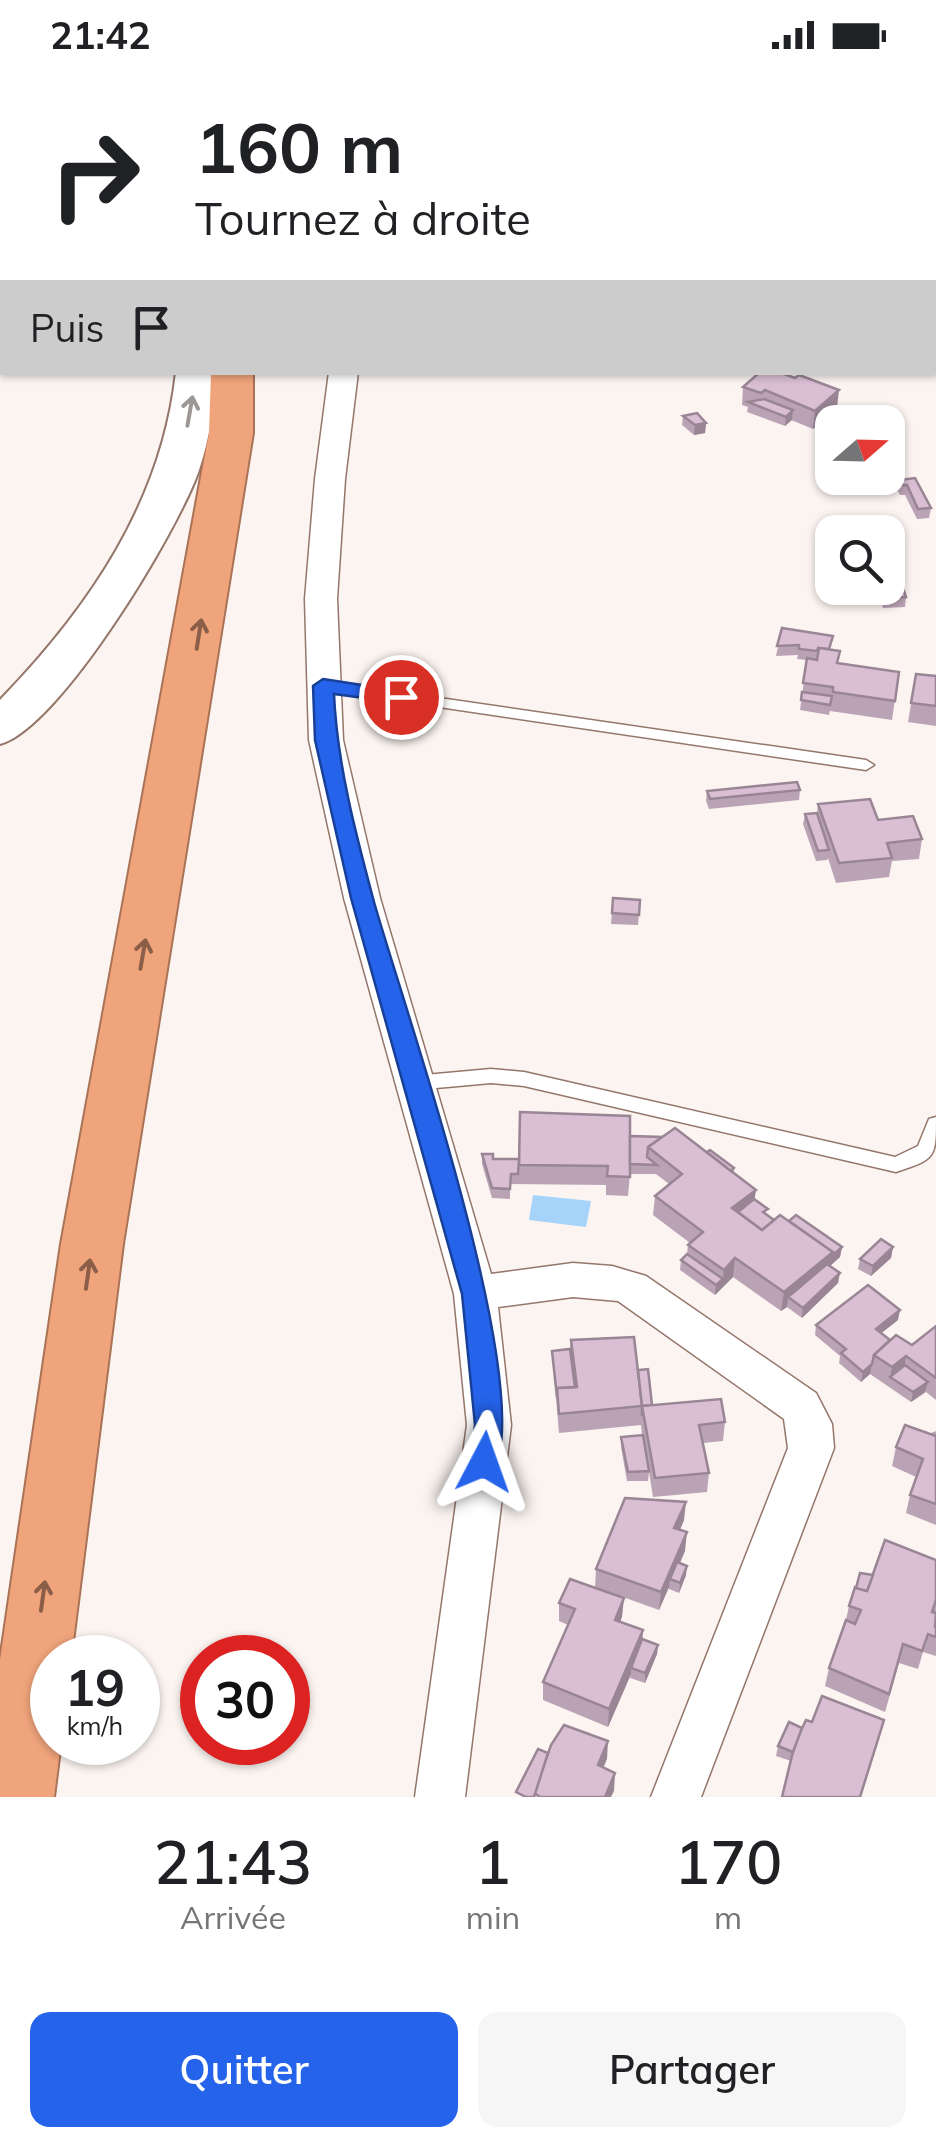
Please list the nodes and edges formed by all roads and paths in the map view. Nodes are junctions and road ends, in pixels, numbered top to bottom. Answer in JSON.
{"nodes":[{"id":1,"x":161,"y":375,"type":"edge"},
{"id":2,"x":195,"y":375,"type":"edge"},
{"id":3,"x":232,"y":375,"type":"edge"},
{"id":4,"x":344,"y":375,"type":"edge"},
{"id":5,"x":323,"y":686,"type":"junction"},
{"id":6,"x":0,"y":728,"type":"edge"},
{"id":7,"x":866,"y":765,"type":"dead end"},
{"id":8,"x":414,"y":1083,"type":"junction"},
{"id":9,"x":936,"y":1124,"type":"edge"},
{"id":10,"x":475,"y":1294,"type":"junction"},
{"id":11,"x":17,"y":1797,"type":"edge"},
{"id":12,"x":440,"y":1797,"type":"edge"},
{"id":13,"x":676,"y":1797,"type":"edge"}],
"edges":[{"from":1,"to":6,"type":"main road"},
{"from":6,"to":2,"type":"main road","one_way":true},
{"from":11,"to":3,"type":"highway","one_way":true},
{"from":4,"to":5,"type":"street"},
{"from":5,"to":7,"type":"lane"},
{"from":5,"to":8,"type":"street"},
{"from":8,"to":9,"type":"lane"},
{"from":8,"to":10,"type":"street"},
{"from":10,"to":12,"type":"street"},
{"from":10,"to":13,"type":"street"}]}
